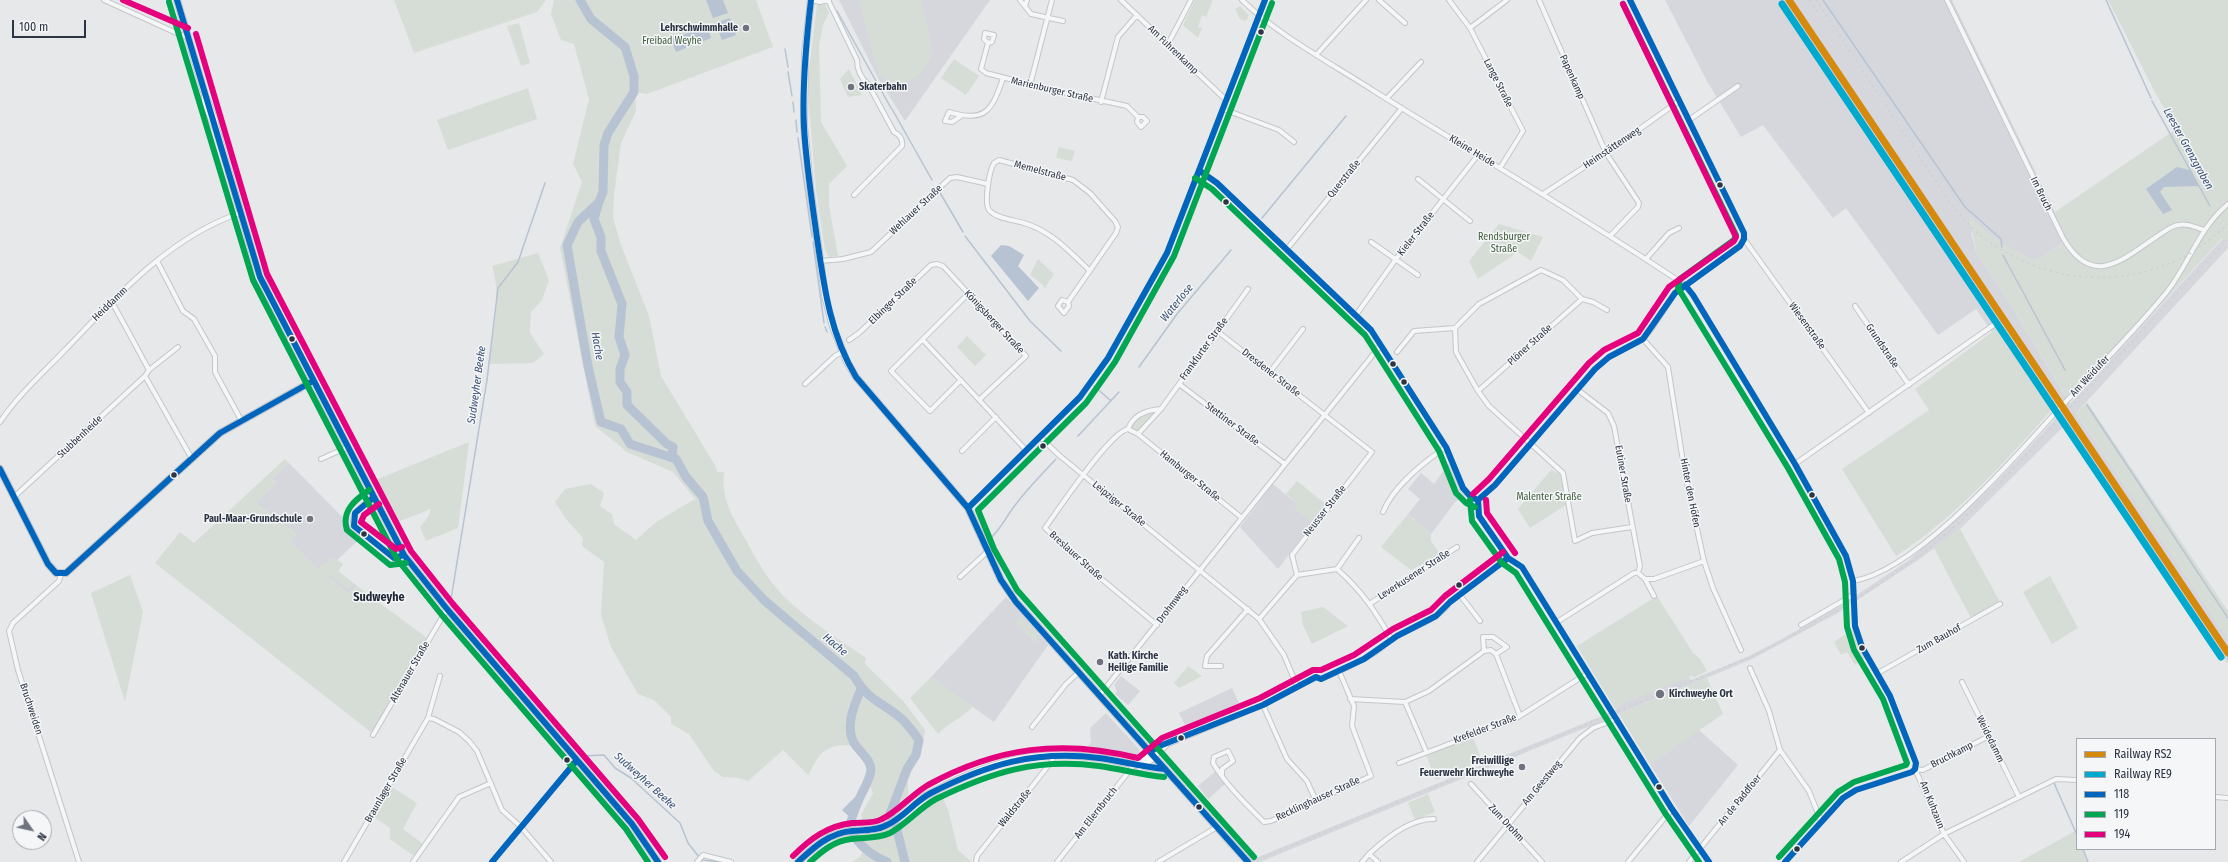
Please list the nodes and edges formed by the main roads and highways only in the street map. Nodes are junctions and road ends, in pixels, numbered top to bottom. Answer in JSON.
{"nodes":[{"id":1,"x":177,"y":0,"type":"edge"},
{"id":2,"x":811,"y":0,"type":"edge"},
{"id":3,"x":1152,"y":754,"type":"junction"},
{"id":4,"x":1134,"y":765,"type":"junction"},
{"id":5,"x":1140,"y":767,"type":"junction"},
{"id":6,"x":1165,"y":769,"type":"junction"},
{"id":7,"x":658,"y":862,"type":"edge"},
{"id":8,"x":798,"y":862,"type":"edge"},
{"id":9,"x":1248,"y":862,"type":"edge"}],
"edges":[{"from":1,"to":7,"type":"main road"},
{"from":2,"to":3,"type":"main road"},
{"from":3,"to":4,"type":"main road"},
{"from":3,"to":5,"type":"main road"},
{"from":3,"to":6,"type":"main road"},
{"from":4,"to":5,"type":"main road"},
{"from":4,"to":8,"type":"main road"},
{"from":5,"to":6,"type":"main road"},
{"from":6,"to":9,"type":"main road"}]}
